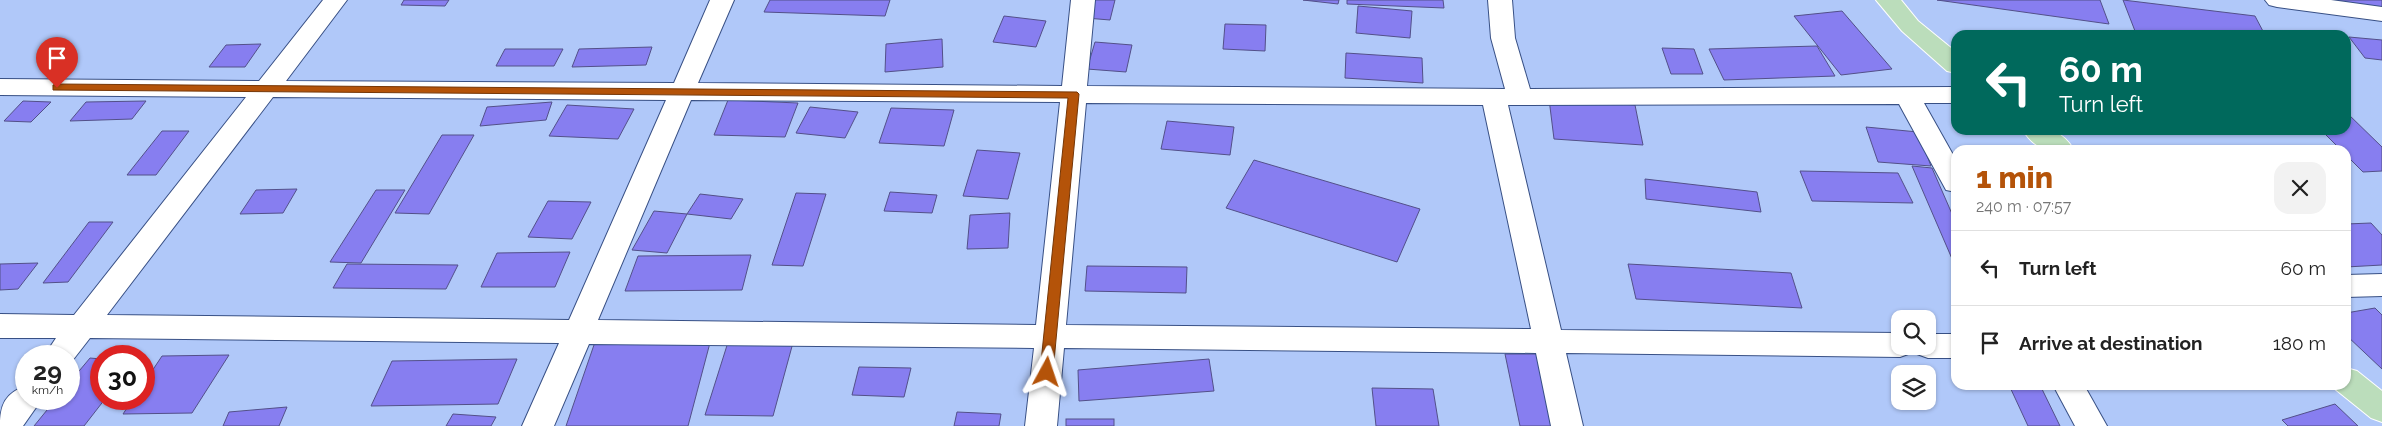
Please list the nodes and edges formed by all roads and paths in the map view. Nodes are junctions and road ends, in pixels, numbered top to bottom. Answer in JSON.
{"nodes":[{"id":1,"x":335,"y":0,"type":"edge"},
{"id":2,"x":722,"y":0,"type":"edge"},
{"id":3,"x":1082,"y":0,"type":"edge"},
{"id":4,"x":1500,"y":0,"type":"edge"},
{"id":5,"x":1888,"y":0,"type":"edge"},
{"id":6,"x":2277,"y":0,"type":"edge"},
{"id":7,"x":2382,"y":14,"type":"edge"},
{"id":8,"x":1951,"y":60,"type":"edge"},
{"id":9,"x":0,"y":88,"type":"edge"},
{"id":10,"x":266,"y":89,"type":"junction"},
{"id":11,"x":682,"y":92,"type":"junction"},
{"id":12,"x":1074,"y":94,"type":"junction"},
{"id":13,"x":1907,"y":95,"type":"junction"},
{"id":14,"x":1951,"y":95,"type":"edge"},
{"id":15,"x":1507,"y":96,"type":"junction"},
{"id":16,"x":2042,"y":135,"type":"edge"},
{"id":17,"x":2055,"y":145,"type":"edge"},
{"id":18,"x":1951,"y":174,"type":"edge"},
{"id":19,"x":2382,"y":285,"type":"edge"},
{"id":20,"x":2351,"y":286,"type":"edge"},
{"id":21,"x":0,"y":326,"type":"edge"},
{"id":22,"x":82,"y":327,"type":"junction"},
{"id":23,"x":579,"y":332,"type":"junction"},
{"id":24,"x":1050,"y":336,"type":"junction"},
{"id":25,"x":1548,"y":342,"type":"junction"},
{"id":26,"x":68,"y":345,"type":"edge"},
{"id":27,"x":1891,"y":345,"type":"edge"},
{"id":28,"x":1936,"y":346,"type":"edge"},
{"id":29,"x":1951,"y":346,"type":"edge"},
{"id":30,"x":2351,"y":384,"type":"edge"},
{"id":31,"x":2071,"y":390,"type":"edge"},
{"id":32,"x":2382,"y":408,"type":"edge"},
{"id":33,"x":17,"y":410,"type":"edge"},
{"id":34,"x":5,"y":426,"type":"edge"},
{"id":35,"x":538,"y":426,"type":"edge"},
{"id":36,"x":1041,"y":426,"type":"edge"},
{"id":37,"x":1567,"y":426,"type":"edge"},
{"id":38,"x":2091,"y":426,"type":"edge"}],
"edges":[{"from":1,"to":10,"type":"street"},
{"from":2,"to":11,"type":"street"},
{"from":3,"to":12,"type":"street"},
{"from":4,"to":15,"type":"street"},
{"from":5,"to":8,"type":"main road"},
{"from":6,"to":7,"type":"street"},
{"from":9,"to":10,"type":"street"},
{"from":10,"to":11,"type":"street"},
{"from":10,"to":22,"type":"street"},
{"from":11,"to":12,"type":"street"},
{"from":11,"to":23,"type":"street"},
{"from":12,"to":15,"type":"street"},
{"from":12,"to":24,"type":"street"},
{"from":13,"to":14,"type":"street"},
{"from":13,"to":15,"type":"street"},
{"from":13,"to":18,"type":"street"},
{"from":15,"to":25,"type":"street"},
{"from":16,"to":17,"type":"main road"},
{"from":19,"to":20,"type":"street"},
{"from":21,"to":22,"type":"street"},
{"from":22,"to":23,"type":"street"},
{"from":22,"to":26,"type":"street"},
{"from":23,"to":24,"type":"street"},
{"from":23,"to":35,"type":"street"},
{"from":24,"to":25,"type":"street"},
{"from":24,"to":36,"type":"street"},
{"from":25,"to":27,"type":"street"},
{"from":25,"to":37,"type":"street"},
{"from":28,"to":29,"type":"street"},
{"from":30,"to":32,"type":"main road"},
{"from":31,"to":38,"type":"street"},
{"from":33,"to":34,"type":"street"}]}
